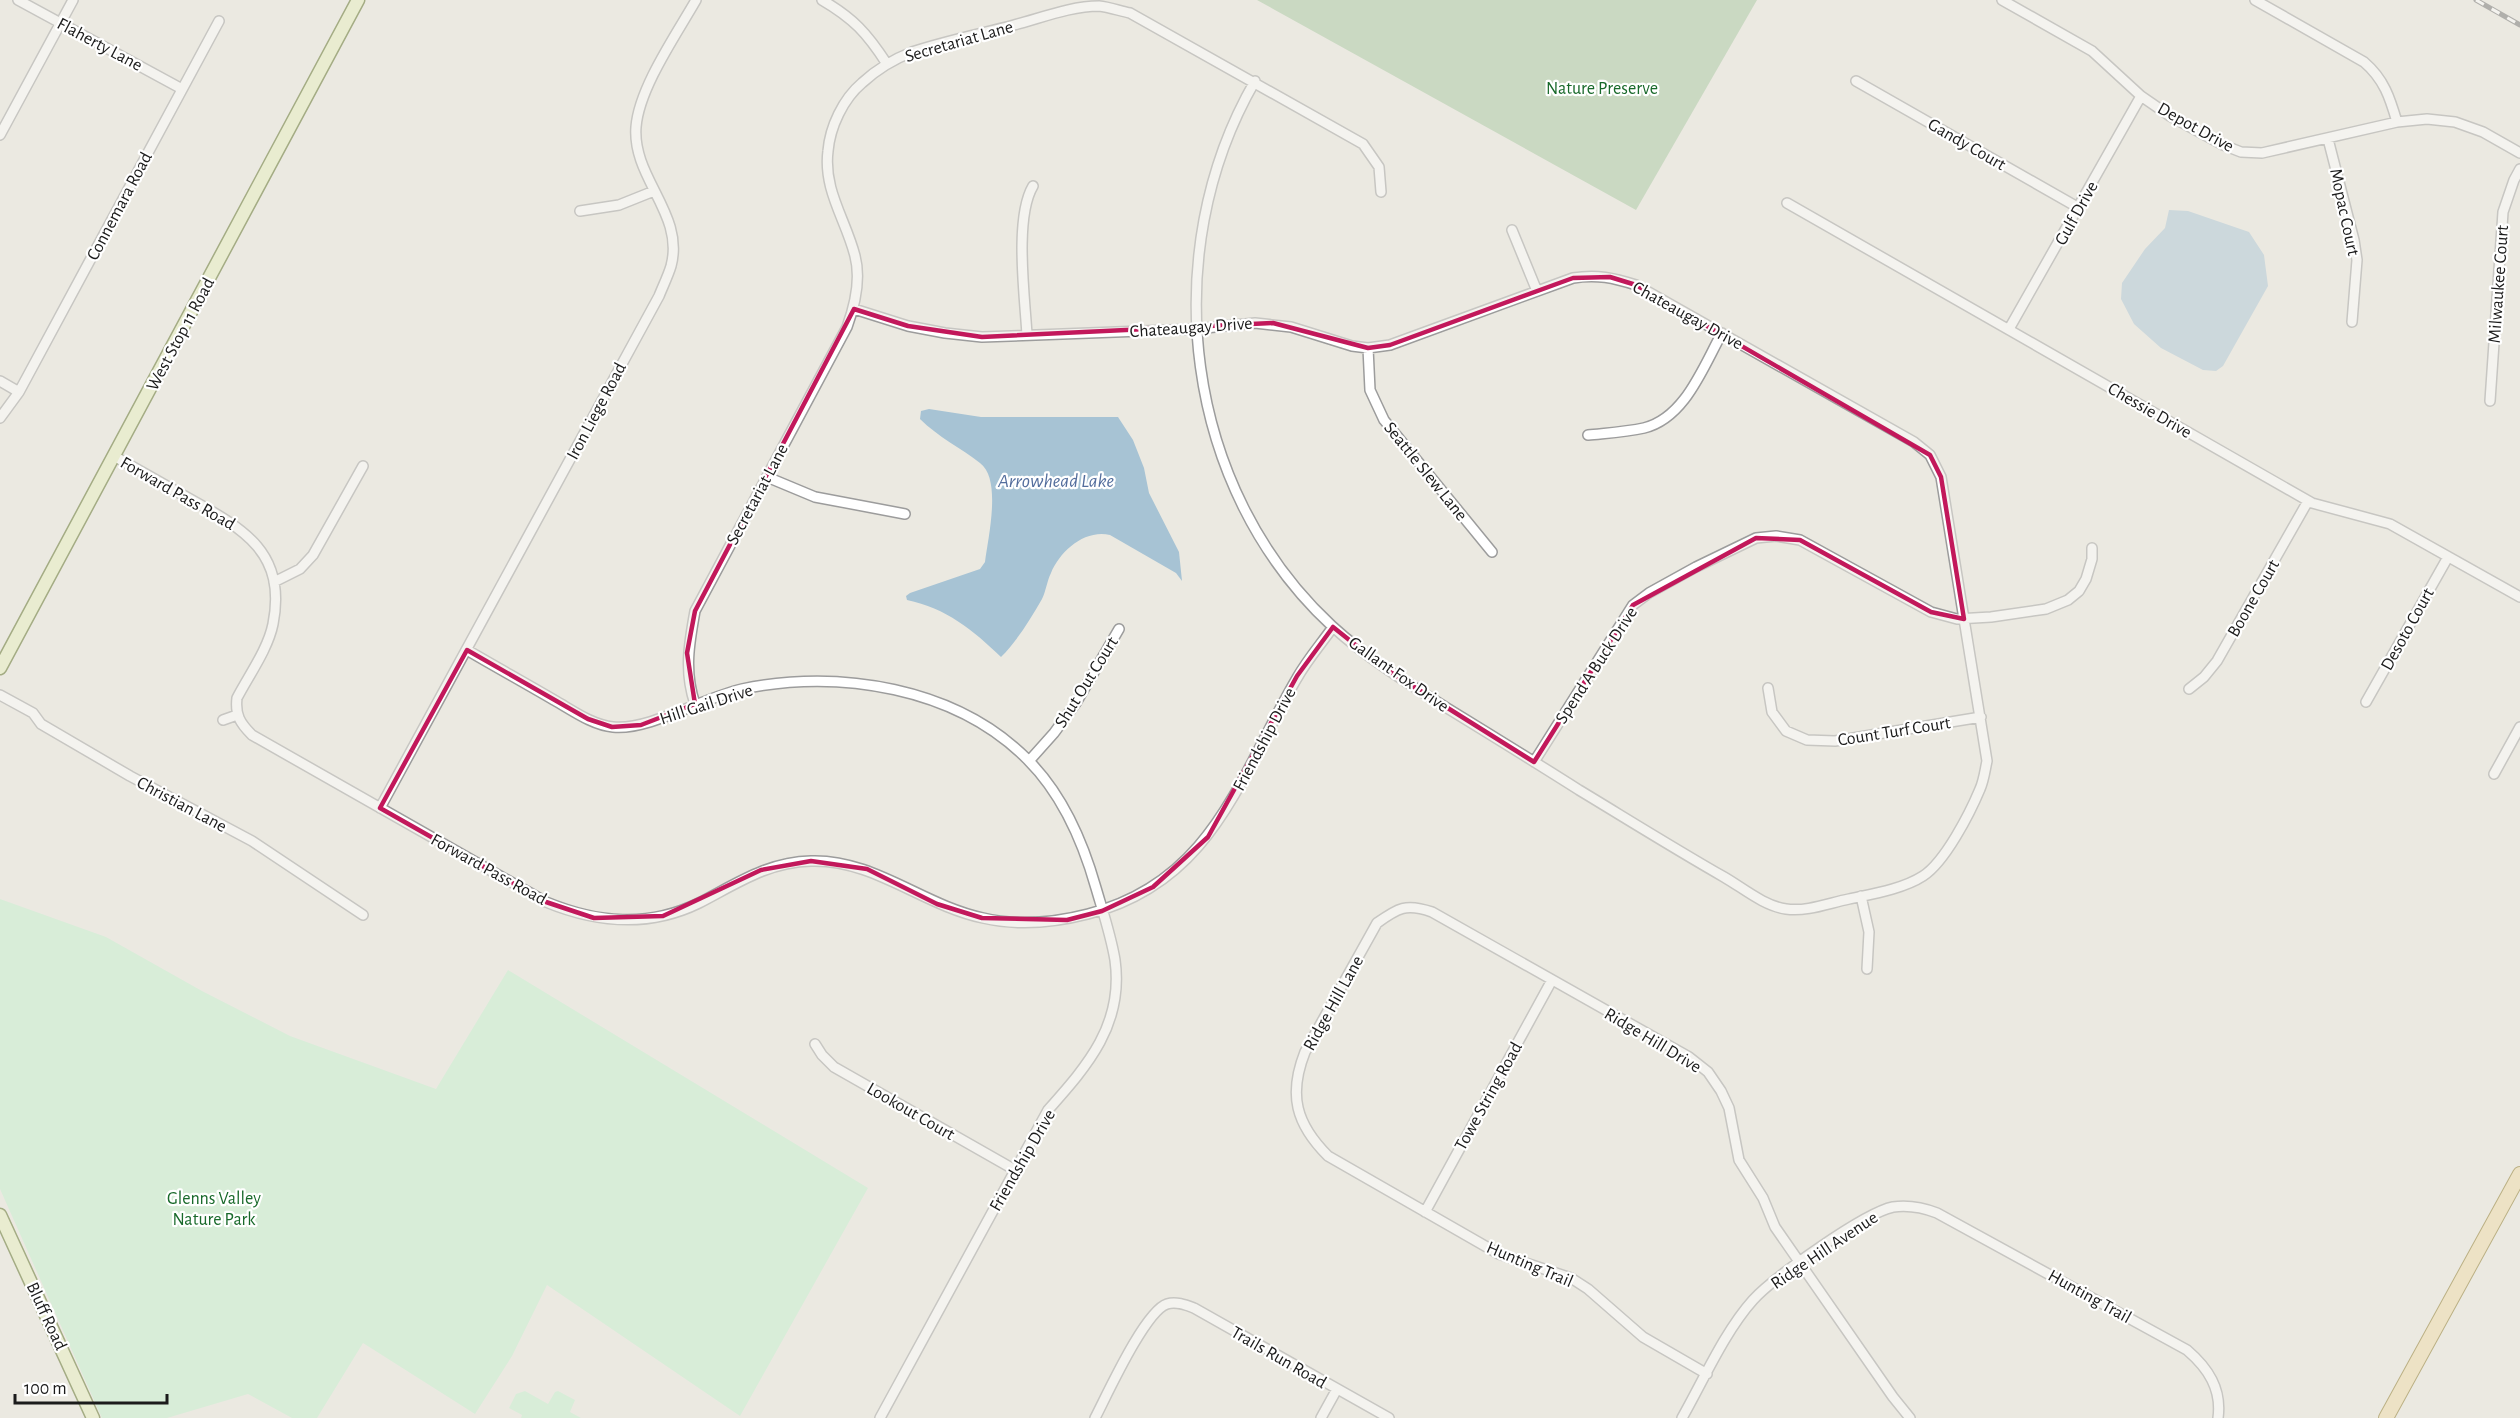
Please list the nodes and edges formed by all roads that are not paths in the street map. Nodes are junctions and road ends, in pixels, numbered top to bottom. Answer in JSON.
{"nodes":[{"id":1,"x":18,"y":0,"type":"edge"},
{"id":2,"x":73,"y":0,"type":"edge"},
{"id":3,"x":358,"y":0,"type":"edge"},
{"id":4,"x":696,"y":0,"type":"edge"},
{"id":5,"x":822,"y":0,"type":"edge"},
{"id":6,"x":2002,"y":0,"type":"edge"},
{"id":7,"x":2255,"y":0,"type":"edge"},
{"id":8,"x":1070,"y":5,"type":"edge"},
{"id":9,"x":219,"y":21,"type":"dead end"},
{"id":10,"x":60,"y":23,"type":"junction"},
{"id":11,"x":887,"y":64,"type":"junction"},
{"id":12,"x":1255,"y":81,"type":"junction"},
{"id":13,"x":1856,"y":81,"type":"dead end"},
{"id":14,"x":182,"y":89,"type":"junction"},
{"id":15,"x":2141,"y":96,"type":"junction"},
{"id":16,"x":2397,"y":122,"type":"junction"},
{"id":17,"x":0,"y":135,"type":"edge"},
{"id":18,"x":2328,"y":139,"type":"junction"},
{"id":19,"x":2520,"y":153,"type":"edge"},
{"id":20,"x":2520,"y":169,"type":"edge"},
{"id":21,"x":1033,"y":186,"type":"dead end"},
{"id":22,"x":654,"y":191,"type":"junction"},
{"id":23,"x":1381,"y":192,"type":"dead end"},
{"id":24,"x":1787,"y":203,"type":"dead end"},
{"id":25,"x":2079,"y":208,"type":"junction"},
{"id":26,"x":580,"y":211,"type":"dead end"},
{"id":27,"x":1512,"y":230,"type":"dead end"},
{"id":28,"x":1537,"y":291,"type":"junction"},
{"id":29,"x":854,"y":309,"type":"junction"},
{"id":30,"x":2352,"y":322,"type":"dead end"},
{"id":31,"x":1195,"y":329,"type":"junction"},
{"id":32,"x":2009,"y":329,"type":"junction"},
{"id":33,"x":1722,"y":333,"type":"junction"},
{"id":34,"x":1027,"y":335,"type":"junction"},
{"id":35,"x":1368,"y":348,"type":"junction"},
{"id":36,"x":0,"y":381,"type":"edge"},
{"id":37,"x":19,"y":392,"type":"junction"},
{"id":38,"x":2490,"y":401,"type":"dead end"},
{"id":39,"x":0,"y":418,"type":"edge"},
{"id":40,"x":1588,"y":435,"type":"dead end"},
{"id":41,"x":114,"y":456,"type":"junction"},
{"id":42,"x":363,"y":466,"type":"dead end"},
{"id":43,"x":766,"y":477,"type":"junction"},
{"id":44,"x":2308,"y":501,"type":"junction"},
{"id":45,"x":905,"y":514,"type":"dead end"},
{"id":46,"x":2092,"y":548,"type":"dead end"},
{"id":47,"x":1492,"y":552,"type":"dead end"},
{"id":48,"x":2448,"y":557,"type":"junction"},
{"id":49,"x":274,"y":582,"type":"junction"},
{"id":50,"x":2520,"y":597,"type":"edge"},
{"id":51,"x":1964,"y":619,"type":"junction"},
{"id":52,"x":1333,"y":627,"type":"junction"},
{"id":53,"x":1119,"y":629,"type":"dead end"},
{"id":54,"x":467,"y":650,"type":"junction"},
{"id":55,"x":0,"y":668,"type":"edge"},
{"id":56,"x":1768,"y":688,"type":"dead end"},
{"id":57,"x":2189,"y":689,"type":"dead end"},
{"id":58,"x":0,"y":696,"type":"edge"},
{"id":59,"x":2366,"y":702,"type":"dead end"},
{"id":60,"x":695,"y":704,"type":"junction"},
{"id":61,"x":237,"y":716,"type":"junction"},
{"id":62,"x":1981,"y":717,"type":"junction"},
{"id":63,"x":223,"y":720,"type":"dead end"},
{"id":64,"x":2520,"y":728,"type":"edge"},
{"id":65,"x":1029,"y":761,"type":"junction"},
{"id":66,"x":1534,"y":762,"type":"junction"},
{"id":67,"x":2494,"y":774,"type":"dead end"},
{"id":68,"x":380,"y":808,"type":"junction"},
{"id":69,"x":1862,"y":896,"type":"junction"},
{"id":70,"x":1400,"y":908,"type":"joint"},
{"id":71,"x":1102,"y":911,"type":"junction"},
{"id":72,"x":363,"y":915,"type":"dead end"},
{"id":73,"x":1867,"y":969,"type":"dead end"},
{"id":74,"x":1552,"y":980,"type":"junction"},
{"id":75,"x":815,"y":1044,"type":"dead end"},
{"id":76,"x":1299,"y":1114,"type":"joint"},
{"id":77,"x":1015,"y":1170,"type":"junction"},
{"id":78,"x":2520,"y":1174,"type":"edge"},
{"id":79,"x":1928,"y":1209,"type":"joint"},
{"id":80,"x":1425,"y":1212,"type":"junction"},
{"id":81,"x":0,"y":1215,"type":"edge"},
{"id":82,"x":1799,"y":1263,"type":"junction"},
{"id":83,"x":1707,"y":1374,"type":"junction"},
{"id":84,"x":1337,"y":1389,"type":"junction"},
{"id":85,"x":2218,"y":1415,"type":"edge"},
{"id":86,"x":93,"y":1418,"type":"edge"},
{"id":87,"x":880,"y":1418,"type":"edge"},
{"id":88,"x":1095,"y":1418,"type":"edge"},
{"id":89,"x":1321,"y":1418,"type":"edge"},
{"id":90,"x":1389,"y":1418,"type":"edge"},
{"id":91,"x":1682,"y":1418,"type":"edge"},
{"id":92,"x":1910,"y":1418,"type":"edge"},
{"id":93,"x":2385,"y":1418,"type":"edge"}],
"edges":[{"from":1,"to":10,"type":"street","name":"Flaherty Lane"},
{"from":2,"to":10,"type":"street"},
{"from":3,"to":41,"type":"main road","name":"West Stop 11 Road"},
{"from":4,"to":22,"type":"street","name":"Iron Liege Road"},
{"from":5,"to":11,"type":"street"},
{"from":6,"to":15,"type":"street","name":"Depot Drive"},
{"from":7,"to":16,"type":"street"},
{"from":8,"to":11,"type":"street","name":"Secretariat Lane"},
{"from":8,"to":12,"type":"street","name":"Secretariat Lane"},
{"from":9,"to":14,"type":"street","name":"Connemara Road"},
{"from":10,"to":14,"type":"street","name":"Flaherty Lane"},
{"from":10,"to":17,"type":"street"},
{"from":11,"to":29,"type":"street","name":"Secretariat Lane"},
{"from":12,"to":23,"type":"street","name":"Secretariat Lane"},
{"from":12,"to":31,"type":"street","name":"Gallant Fox Drive"},
{"from":13,"to":25,"type":"street","name":"Gandy Court"},
{"from":14,"to":37,"type":"street","name":"Connemara Road"},
{"from":15,"to":18,"type":"street","name":"Depot Drive"},
{"from":15,"to":25,"type":"street","name":"Gulf Drive"},
{"from":16,"to":18,"type":"street","name":"Depot Drive"},
{"from":16,"to":19,"type":"street","name":"Depot Drive"},
{"from":18,"to":30,"type":"street","name":"Mopac Court"},
{"from":20,"to":38,"type":"street","name":"Milwaukee Court"},
{"from":21,"to":34,"type":"street"},
{"from":22,"to":26,"type":"street"},
{"from":22,"to":54,"type":"street","name":"Iron Liege Road"},
{"from":24,"to":32,"type":"street","name":"Chessie Drive"},
{"from":25,"to":32,"type":"street","name":"Gulf Drive"},
{"from":27,"to":28,"type":"street"},
{"from":28,"to":33,"type":"street","name":"Chateaugay Drive"},
{"from":28,"to":35,"type":"street","name":"Chateaugay Drive"},
{"from":29,"to":34,"type":"street","name":"Chateaugay Drive"},
{"from":29,"to":43,"type":"street","name":"Secretariat Lane"},
{"from":31,"to":34,"type":"street","name":"Chateaugay Drive"},
{"from":31,"to":35,"type":"street","name":"Chateaugay Drive"},
{"from":31,"to":52,"type":"street","name":"Gallant Fox Drive"},
{"from":32,"to":44,"type":"street","name":"Chessie Drive"},
{"from":33,"to":40,"type":"street"},
{"from":33,"to":51,"type":"street","name":"Chateaugay Drive"},
{"from":35,"to":47,"type":"street","name":"Seattle Slew Lane"},
{"from":36,"to":37,"type":"street"},
{"from":37,"to":39,"type":"street","name":"Connemara Road"},
{"from":41,"to":49,"type":"street","name":"Forward Pass Road"},
{"from":41,"to":55,"type":"main road","name":"West Stop 11 Road"},
{"from":42,"to":49,"type":"street"},
{"from":43,"to":45,"type":"street"},
{"from":43,"to":60,"type":"street","name":"Secretariat Lane"},
{"from":44,"to":48,"type":"street","name":"Chessie Drive"},
{"from":44,"to":57,"type":"street","name":"Boone Court"},
{"from":46,"to":51,"type":"street","name":"Spend A Buck Drive"},
{"from":48,"to":50,"type":"street","name":"Chessie Drive"},
{"from":48,"to":59,"type":"street","name":"Desoto Court"},
{"from":49,"to":61,"type":"street","name":"Forward Pass Road"},
{"from":51,"to":62,"type":"street","name":"Chateaugay Drive"},
{"from":51,"to":66,"type":"street","name":"Spend A Buck Drive"},
{"from":52,"to":66,"type":"street","name":"Gallant Fox Drive"},
{"from":52,"to":71,"type":"street","name":"Friendship Drive"},
{"from":53,"to":65,"type":"street","name":"Shut Out Court"},
{"from":54,"to":60,"type":"street","name":"Hill Gail Drive"},
{"from":54,"to":68,"type":"street","name":"Iron Liege Road"},
{"from":56,"to":62,"type":"street","name":"Count Turf Court"},
{"from":58,"to":72,"type":"street","name":"Christian Lane"},
{"from":60,"to":65,"type":"street","name":"Hill Gail Drive"},
{"from":61,"to":63,"type":"street"},
{"from":61,"to":68,"type":"street","name":"Forward Pass Road"},
{"from":62,"to":69,"type":"street","name":"Chateaugay Drive"},
{"from":64,"to":67,"type":"street"},
{"from":65,"to":71,"type":"street","name":"Hill Gail Drive"},
{"from":66,"to":69,"type":"street","name":"Gallant Fox Drive"},
{"from":68,"to":71,"type":"street","name":"Forward Pass Road"},
{"from":69,"to":73,"type":"street"},
{"from":70,"to":74,"type":"street","name":"Ridge Hill Drive"},
{"from":70,"to":76,"type":"street","name":"Ridge Hill Lane"},
{"from":71,"to":77,"type":"street","name":"Friendship Drive"},
{"from":74,"to":80,"type":"street","name":"Towe String Road"},
{"from":74,"to":82,"type":"street","name":"Ridge Hill Drive"},
{"from":75,"to":77,"type":"street","name":"Lookout Court"},
{"from":76,"to":80,"type":"street","name":"Hunting Trail"},
{"from":77,"to":87,"type":"street","name":"Friendship Drive"},
{"from":78,"to":93,"type":"main road"},
{"from":79,"to":82,"type":"street","name":"Ridge Hill Avenue"},
{"from":79,"to":85,"type":"street","name":"Hunting Trail"},
{"from":80,"to":83,"type":"street","name":"Hunting Trail"},
{"from":81,"to":86,"type":"main road","name":"Bluff Road"},
{"from":82,"to":83,"type":"street","name":"Ridge Hill Avenue"},
{"from":82,"to":92,"type":"street","name":"Ridge Hill Drive"},
{"from":83,"to":91,"type":"street","name":"Ridge Hill Avenue"},
{"from":84,"to":88,"type":"street","name":"Trails Run Road"},
{"from":84,"to":89,"type":"street"},
{"from":84,"to":90,"type":"street","name":"Trails Run Road"}]}
